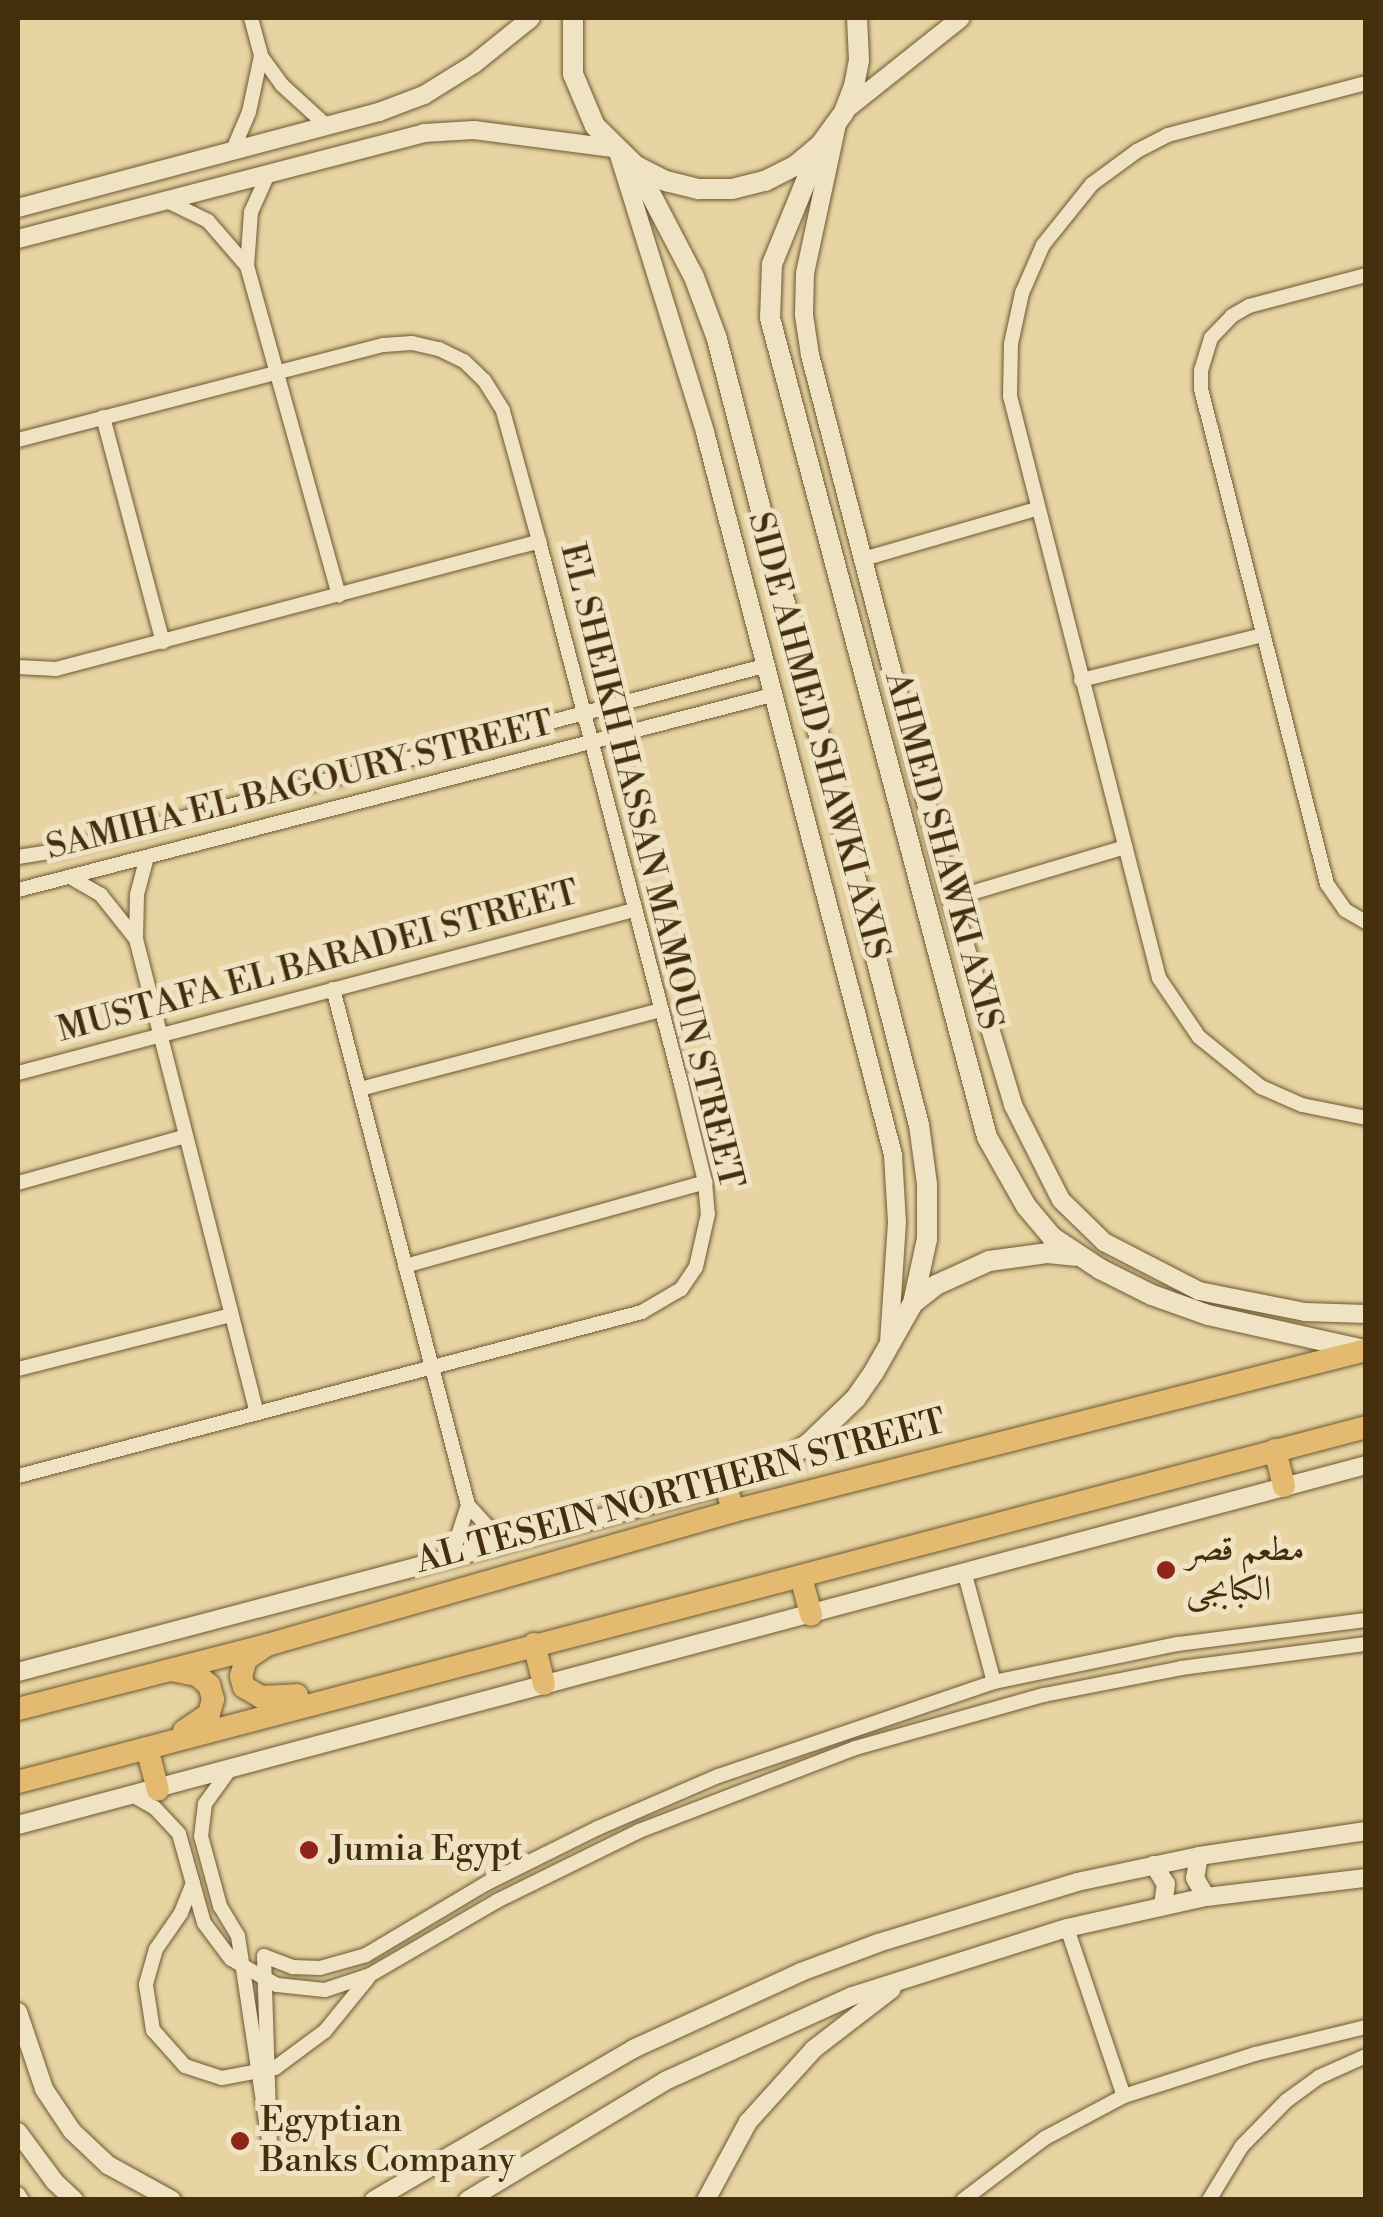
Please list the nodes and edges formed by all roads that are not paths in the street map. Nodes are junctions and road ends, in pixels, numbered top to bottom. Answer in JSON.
{"nodes":[{"id":1,"x":252,"y":18,"type":"edge"},
{"id":2,"x":531,"y":18,"type":"edge"},
{"id":3,"x":573,"y":18,"type":"edge"},
{"id":4,"x":857,"y":18,"type":"edge"},
{"id":5,"x":961,"y":18,"type":"edge"},
{"id":6,"x":261,"y":56,"type":"junction"},
{"id":7,"x":1366,"y":83,"type":"edge"},
{"id":8,"x":840,"y":117,"type":"junction"},
{"id":9,"x":327,"y":126,"type":"junction"},
{"id":10,"x":821,"y":144,"type":"junction"},
{"id":11,"x":615,"y":150,"type":"junction"},
{"id":12,"x":232,"y":152,"type":"junction"},
{"id":13,"x":636,"y":166,"type":"junction"},
{"id":14,"x":269,"y":172,"type":"junction"},
{"id":15,"x":139,"y":175,"type":"junction"},
{"id":16,"x":156,"y":202,"type":"junction"},
{"id":17,"x":18,"y":208,"type":"edge"},
{"id":18,"x":18,"y":239,"type":"edge"},
{"id":19,"x":248,"y":266,"type":"junction"},
{"id":20,"x":1366,"y":275,"type":"edge"},
{"id":21,"x":277,"y":372,"type":"junction"},
{"id":22,"x":103,"y":417,"type":"junction"},
{"id":23,"x":18,"y":440,"type":"edge"},
{"id":24,"x":1036,"y":509,"type":"junction"},
{"id":25,"x":539,"y":541,"type":"junction"},
{"id":26,"x":863,"y":559,"type":"junction"},
{"id":27,"x":339,"y":595,"type":"junction"},
{"id":28,"x":1263,"y":635,"type":"junction"},
{"id":29,"x":162,"y":642,"type":"junction"},
{"id":30,"x":764,"y":666,"type":"junction"},
{"id":31,"x":18,"y":667,"type":"edge"},
{"id":32,"x":1081,"y":680,"type":"junction"},
{"id":33,"x":772,"y":695,"type":"junction"},
{"id":34,"x":584,"y":713,"type":"junction"},
{"id":35,"x":592,"y":742,"type":"junction"},
{"id":36,"x":1125,"y":846,"type":"junction"},
{"id":37,"x":18,"y":857,"type":"edge"},
{"id":38,"x":147,"y":857,"type":"junction"},
{"id":39,"x":70,"y":877,"type":"junction"},
{"id":40,"x":18,"y":890,"type":"edge"},
{"id":41,"x":951,"y":899,"type":"junction"},
{"id":42,"x":634,"y":910,"type":"junction"},
{"id":43,"x":1366,"y":922,"type":"edge"},
{"id":44,"x":136,"y":940,"type":"junction"},
{"id":45,"x":333,"y":990,"type":"junction"},
{"id":46,"x":661,"y":1010,"type":"junction"},
{"id":47,"x":159,"y":1035,"type":"junction"},
{"id":48,"x":18,"y":1073,"type":"edge"},
{"id":49,"x":360,"y":1089,"type":"junction"},
{"id":50,"x":1366,"y":1118,"type":"edge"},
{"id":51,"x":184,"y":1137,"type":"junction"},
{"id":52,"x":705,"y":1182,"type":"junction"},
{"id":53,"x":18,"y":1183,"type":"edge"},
{"id":54,"x":1077,"y":1256,"type":"junction"},
{"id":55,"x":405,"y":1266,"type":"junction"},
{"id":56,"x":912,"y":1303,"type":"junction"},
{"id":57,"x":1366,"y":1314,"type":"edge"},
{"id":58,"x":231,"y":1315,"type":"junction"},
{"id":59,"x":889,"y":1346,"type":"junction"},
{"id":60,"x":1366,"y":1350,"type":"edge"},
{"id":61,"x":432,"y":1366,"type":"junction"},
{"id":62,"x":18,"y":1369,"type":"edge"},
{"id":63,"x":256,"y":1412,"type":"junction"},
{"id":64,"x":1366,"y":1427,"type":"edge"},
{"id":65,"x":1275,"y":1450,"type":"junction"},
{"id":66,"x":1366,"y":1464,"type":"edge"},
{"id":67,"x":18,"y":1476,"type":"edge"},
{"id":68,"x":726,"y":1485,"type":"junction"},
{"id":69,"x":1284,"y":1486,"type":"junction"},
{"id":70,"x":468,"y":1505,"type":"junction"},
{"id":71,"x":733,"y":1511,"type":"junction"},
{"id":72,"x":526,"y":1540,"type":"junction"},
{"id":73,"x":440,"y":1563,"type":"junction"},
{"id":74,"x":964,"y":1572,"type":"junction"},
{"id":75,"x":800,"y":1576,"type":"junction"},
{"id":76,"x":811,"y":1615,"type":"junction"},
{"id":77,"x":1366,"y":1620,"type":"edge"},
{"id":78,"x":266,"y":1644,"type":"junction"},
{"id":79,"x":534,"y":1644,"type":"junction"},
{"id":80,"x":1366,"y":1644,"type":"edge"},
{"id":81,"x":171,"y":1670,"type":"junction"},
{"id":82,"x":18,"y":1672,"type":"edge"},
{"id":83,"x":994,"y":1682,"type":"junction"},
{"id":84,"x":544,"y":1684,"type":"junction"},
{"id":85,"x":360,"y":1689,"type":"junction"},
{"id":86,"x":18,"y":1709,"type":"edge"},
{"id":87,"x":847,"y":1728,"type":"junction"},
{"id":88,"x":148,"y":1748,"type":"junction"},
{"id":89,"x":854,"y":1748,"type":"junction"},
{"id":90,"x":228,"y":1772,"type":"junction"},
{"id":91,"x":18,"y":1782,"type":"edge"},
{"id":92,"x":158,"y":1790,"type":"junction"},
{"id":93,"x":134,"y":1796,"type":"junction"},
{"id":94,"x":20,"y":1827,"type":"edge"},
{"id":95,"x":1366,"y":1831,"type":"edge"},
{"id":96,"x":201,"y":1836,"type":"junction"},
{"id":97,"x":182,"y":1840,"type":"junction"},
{"id":98,"x":1200,"y":1856,"type":"junction"},
{"id":99,"x":1154,"y":1865,"type":"junction"},
{"id":100,"x":1366,"y":1878,"type":"edge"},
{"id":101,"x":193,"y":1882,"type":"junction"},
{"id":102,"x":487,"y":1883,"type":"junction"},
{"id":103,"x":1206,"y":1898,"type":"junction"},
{"id":104,"x":497,"y":1901,"type":"junction"},
{"id":105,"x":1163,"y":1906,"type":"junction"},
{"id":106,"x":1067,"y":1928,"type":"junction"},
{"id":107,"x":916,"y":1974,"type":"junction"},
{"id":108,"x":370,"y":1975,"type":"junction"},
{"id":109,"x":18,"y":2012,"type":"edge"},
{"id":110,"x":1366,"y":2028,"type":"edge"},
{"id":111,"x":1366,"y":2056,"type":"edge"},
{"id":112,"x":1124,"y":2096,"type":"junction"},
{"id":113,"x":18,"y":2132,"type":"edge"},
{"id":114,"x":406,"y":2192,"type":"edge"},
{"id":115,"x":18,"y":2194,"type":"edge"},
{"id":116,"x":22,"y":2200,"type":"edge"},
{"id":117,"x":74,"y":2200,"type":"edge"},
{"id":118,"x":172,"y":2200,"type":"edge"},
{"id":119,"x":374,"y":2200,"type":"edge"},
{"id":120,"x":468,"y":2200,"type":"edge"},
{"id":121,"x":706,"y":2200,"type":"edge"},
{"id":122,"x":964,"y":2200,"type":"edge"},
{"id":123,"x":1209,"y":2200,"type":"edge"}],
"edges":[{"from":1,"to":6,"type":"street"},
{"from":2,"to":9,"type":"street"},
{"from":3,"to":11,"type":"main road"},
{"from":4,"to":8,"type":"main road"},
{"from":5,"to":8,"type":"street"},
{"from":6,"to":9,"type":"street"},
{"from":6,"to":12,"type":"street"},
{"from":7,"to":24,"type":"street"},
{"from":8,"to":10,"type":"main road"},
{"from":8,"to":26,"type":"street"},
{"from":9,"to":12,"type":"street"},
{"from":10,"to":13,"type":"main road"},
{"from":10,"to":54,"type":"main road","name":"AHMED SHAWKI AXIS"},
{"from":11,"to":13,"type":"main road"},
{"from":11,"to":14,"type":"street"},
{"from":11,"to":30,"type":"street","name":"SIDE AHMED SHAWKI AXIS"},
{"from":12,"to":15,"type":"street"},
{"from":13,"to":56,"type":"main road"},
{"from":14,"to":16,"type":"street"},
{"from":14,"to":19,"type":"street"},
{"from":15,"to":16,"type":"street"},
{"from":15,"to":17,"type":"street"},
{"from":16,"to":18,"type":"street"},
{"from":16,"to":19,"type":"street"},
{"from":19,"to":21,"type":"street"},
{"from":20,"to":28,"type":"street"},
{"from":21,"to":22,"type":"street","name":"EL SHEIKH HASSAN MAMOUN STREET"},
{"from":21,"to":25,"type":"street","name":"EL SHEIKH HASSAN MAMOUN STREET"},
{"from":21,"to":27,"type":"street"},
{"from":22,"to":23,"type":"street","name":"EL SHEIKH HASSAN MAMOUN STREET"},
{"from":22,"to":29,"type":"street"},
{"from":24,"to":26,"type":"street"},
{"from":24,"to":32,"type":"street"},
{"from":25,"to":27,"type":"street"},
{"from":25,"to":34,"type":"street","name":"EL SHEIKH HASSAN MAMOUN STREET"},
{"from":26,"to":41,"type":"street"},
{"from":27,"to":29,"type":"street"},
{"from":28,"to":32,"type":"street"},
{"from":28,"to":43,"type":"street"},
{"from":29,"to":31,"type":"street"},
{"from":30,"to":33,"type":"street","name":"SIDE AHMED SHAWKI AXIS"},
{"from":30,"to":34,"type":"street","name":"SAMIHA EL BAGOURY STREET"},
{"from":32,"to":36,"type":"street"},
{"from":33,"to":35,"type":"street","name":"SAMIHA EL BAGOURY STREET"},
{"from":33,"to":59,"type":"street","name":"SIDE AHMED SHAWKI AXIS"},
{"from":34,"to":35,"type":"street","name":"EL SHEIKH HASSAN MAMOUN STREET"},
{"from":34,"to":37,"type":"street","name":"SAMIHA EL BAGOURY STREET"},
{"from":35,"to":38,"type":"street","name":"SAMIHA EL BAGOURY STREET"},
{"from":35,"to":42,"type":"street","name":"EL SHEIKH HASSAN MAMOUN STREET"},
{"from":36,"to":41,"type":"street"},
{"from":36,"to":50,"type":"street"},
{"from":38,"to":39,"type":"street","name":"SAMIHA EL BAGOURY STREET"},
{"from":38,"to":44,"type":"street"},
{"from":39,"to":40,"type":"street","name":"SAMIHA EL BAGOURY STREET"},
{"from":39,"to":44,"type":"street"},
{"from":41,"to":57,"type":"street"},
{"from":42,"to":45,"type":"street","name":"MUSTAFA EL BARADEI STREET"},
{"from":42,"to":46,"type":"street","name":"EL SHEIKH HASSAN MAMOUN STREET"},
{"from":44,"to":47,"type":"street"},
{"from":45,"to":47,"type":"street","name":"MUSTAFA EL BARADEI STREET"},
{"from":45,"to":49,"type":"street"},
{"from":46,"to":49,"type":"street"},
{"from":46,"to":52,"type":"street","name":"EL SHEIKH HASSAN MAMOUN STREET"},
{"from":47,"to":48,"type":"street","name":"MUSTAFA EL BARADEI STREET"},
{"from":47,"to":51,"type":"street"},
{"from":49,"to":55,"type":"street"},
{"from":51,"to":53,"type":"street"},
{"from":51,"to":58,"type":"street"},
{"from":52,"to":55,"type":"street"},
{"from":52,"to":61,"type":"street","name":"EL SHEIKH HASSAN MAMOUN STREET"},
{"from":54,"to":56,"type":"main road"},
{"from":54,"to":60,"type":"main road","name":"AHMED SHAWKI AXIS"},
{"from":55,"to":61,"type":"street"},
{"from":56,"to":59,"type":"main road"},
{"from":58,"to":62,"type":"street"},
{"from":58,"to":63,"type":"street"},
{"from":59,"to":68,"type":"main road"},
{"from":60,"to":71,"type":"main road","name":"AL TESEIN NORTHERN STREET"},
{"from":61,"to":63,"type":"street","name":"EL SHEIKH HASSAN MAMOUN STREET"},
{"from":61,"to":70,"type":"street"},
{"from":63,"to":67,"type":"street","name":"EL SHEIKH HASSAN MAMOUN STREET"},
{"from":64,"to":65,"type":"main road"},
{"from":65,"to":69,"type":"main road"},
{"from":65,"to":75,"type":"main road"},
{"from":66,"to":69,"type":"street"},
{"from":68,"to":71,"type":"main road"},
{"from":68,"to":72,"type":"street"},
{"from":69,"to":74,"type":"street"},
{"from":70,"to":72,"type":"street"},
{"from":70,"to":73,"type":"street"},
{"from":71,"to":78,"type":"main road","name":"AL TESEIN NORTHERN STREET"},
{"from":72,"to":73,"type":"street"},
{"from":73,"to":82,"type":"street"},
{"from":74,"to":76,"type":"street"},
{"from":74,"to":83,"type":"street"},
{"from":75,"to":76,"type":"main road"},
{"from":75,"to":79,"type":"main road"},
{"from":76,"to":84,"type":"street"},
{"from":77,"to":83,"type":"street"},
{"from":78,"to":81,"type":"main road","name":"AL TESEIN NORTHERN STREET"},
{"from":78,"to":85,"type":"main road"},
{"from":79,"to":84,"type":"main road"},
{"from":79,"to":85,"type":"main road"},
{"from":80,"to":89,"type":"street"},
{"from":81,"to":86,"type":"main road","name":"AL TESEIN NORTHERN STREET"},
{"from":81,"to":88,"type":"main road"},
{"from":83,"to":87,"type":"street"},
{"from":84,"to":90,"type":"street"},
{"from":85,"to":88,"type":"main road"},
{"from":87,"to":89,"type":"street"},
{"from":87,"to":102,"type":"street"},
{"from":88,"to":91,"type":"main road"},
{"from":88,"to":92,"type":"main road"},
{"from":89,"to":104,"type":"street"},
{"from":90,"to":92,"type":"street"},
{"from":90,"to":96,"type":"street"},
{"from":92,"to":93,"type":"street"},
{"from":93,"to":94,"type":"street"},
{"from":93,"to":97,"type":"street"},
{"from":95,"to":98,"type":"street"},
{"from":96,"to":97,"type":"street"},
{"from":96,"to":102,"type":"street"},
{"from":97,"to":101,"type":"street"},
{"from":98,"to":99,"type":"street"},
{"from":98,"to":103,"type":"street"},
{"from":99,"to":105,"type":"street"},
{"from":99,"to":114,"type":"street"},
{"from":100,"to":103,"type":"street"},
{"from":101,"to":108,"type":"street"},
{"from":101,"to":108,"type":"street"},
{"from":102,"to":104,"type":"street"},
{"from":103,"to":105,"type":"street"},
{"from":104,"to":108,"type":"street"},
{"from":105,"to":106,"type":"street"},
{"from":106,"to":107,"type":"street"},
{"from":106,"to":112,"type":"street"},
{"from":107,"to":120,"type":"street"},
{"from":107,"to":121,"type":"street"},
{"from":109,"to":118,"type":"street"},
{"from":110,"to":112,"type":"street"},
{"from":111,"to":123,"type":"street"},
{"from":112,"to":122,"type":"street"},
{"from":113,"to":117,"type":"street"},
{"from":114,"to":119,"type":"street"},
{"from":115,"to":116,"type":"street"}]}
